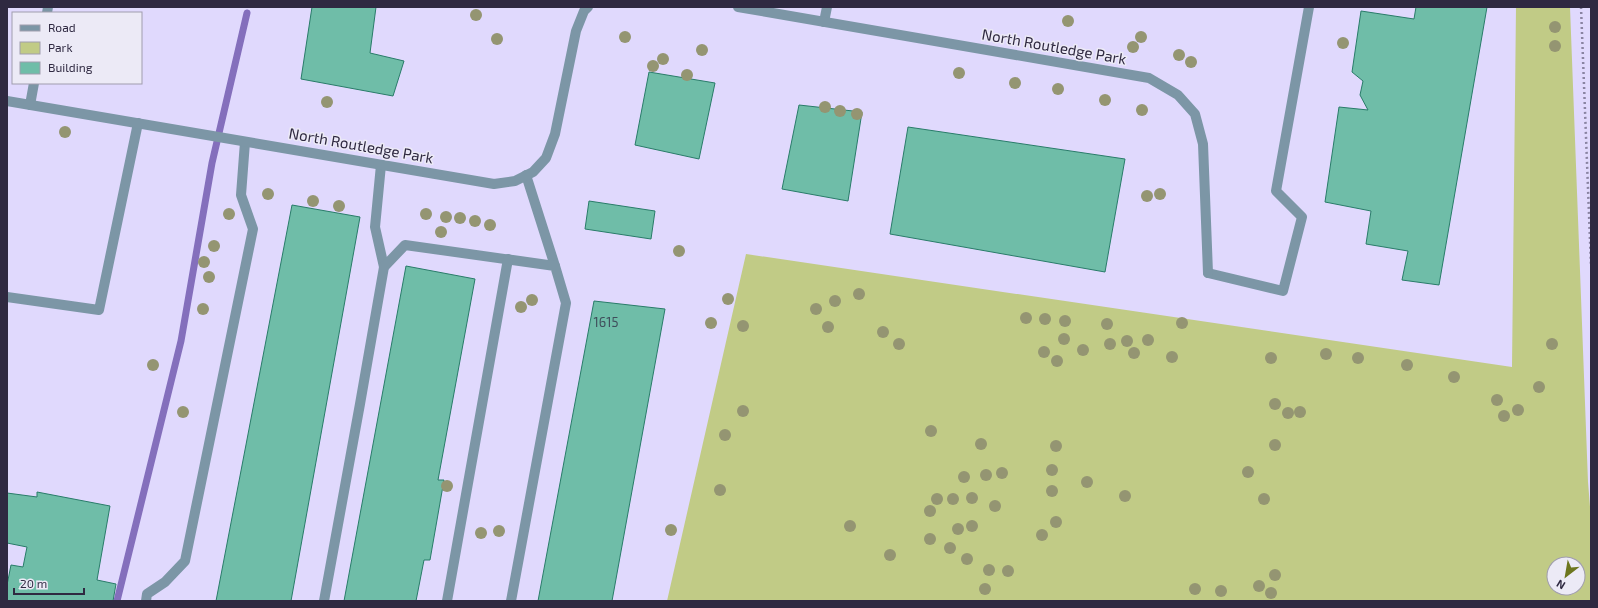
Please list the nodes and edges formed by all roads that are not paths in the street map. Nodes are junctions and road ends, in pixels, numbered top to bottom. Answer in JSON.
{"nodes":[{"id":1,"x":588,"y":7,"type":"edge"},
{"id":2,"x":738,"y":7,"type":"edge"},
{"id":3,"x":828,"y":7,"type":"edge"},
{"id":4,"x":1309,"y":7,"type":"edge"},
{"id":5,"x":824,"y":22,"type":"junction"},
{"id":6,"x":34,"y":84,"type":"edge"},
{"id":7,"x":7,"y":101,"type":"edge"},
{"id":8,"x":30,"y":105,"type":"junction"},
{"id":9,"x":138,"y":123,"type":"junction"},
{"id":10,"x":245,"y":142,"type":"junction"},
{"id":11,"x":381,"y":165,"type":"junction"},
{"id":12,"x":526,"y":175,"type":"junction"},
{"id":13,"x":508,"y":259,"type":"junction"},
{"id":14,"x":555,"y":266,"type":"junction"},
{"id":15,"x":384,"y":267,"type":"junction"},
{"id":16,"x":7,"y":297,"type":"edge"},
{"id":17,"x":146,"y":601,"type":"edge"},
{"id":18,"x":324,"y":601,"type":"edge"},
{"id":19,"x":447,"y":601,"type":"edge"},
{"id":20,"x":511,"y":601,"type":"edge"}],
"edges":[{"from":1,"to":12,"type":"street","name":"North Routledge Park"},
{"from":2,"to":5,"type":"street","name":"North Routledge Park"},
{"from":3,"to":5,"type":"street"},
{"from":4,"to":5,"type":"street","name":"North Routledge Park"},
{"from":6,"to":8,"type":"street"},
{"from":7,"to":8,"type":"street","name":"North Routledge Park"},
{"from":8,"to":9,"type":"street","name":"North Routledge Park"},
{"from":9,"to":10,"type":"street","name":"North Routledge Park"},
{"from":9,"to":16,"type":"street"},
{"from":10,"to":11,"type":"street","name":"North Routledge Park"},
{"from":10,"to":17,"type":"street"},
{"from":11,"to":12,"type":"street","name":"North Routledge Park"},
{"from":11,"to":15,"type":"street"},
{"from":12,"to":14,"type":"street"},
{"from":13,"to":14,"type":"street"},
{"from":13,"to":15,"type":"street"},
{"from":13,"to":19,"type":"street"},
{"from":14,"to":20,"type":"street"},
{"from":15,"to":18,"type":"street"}]}
